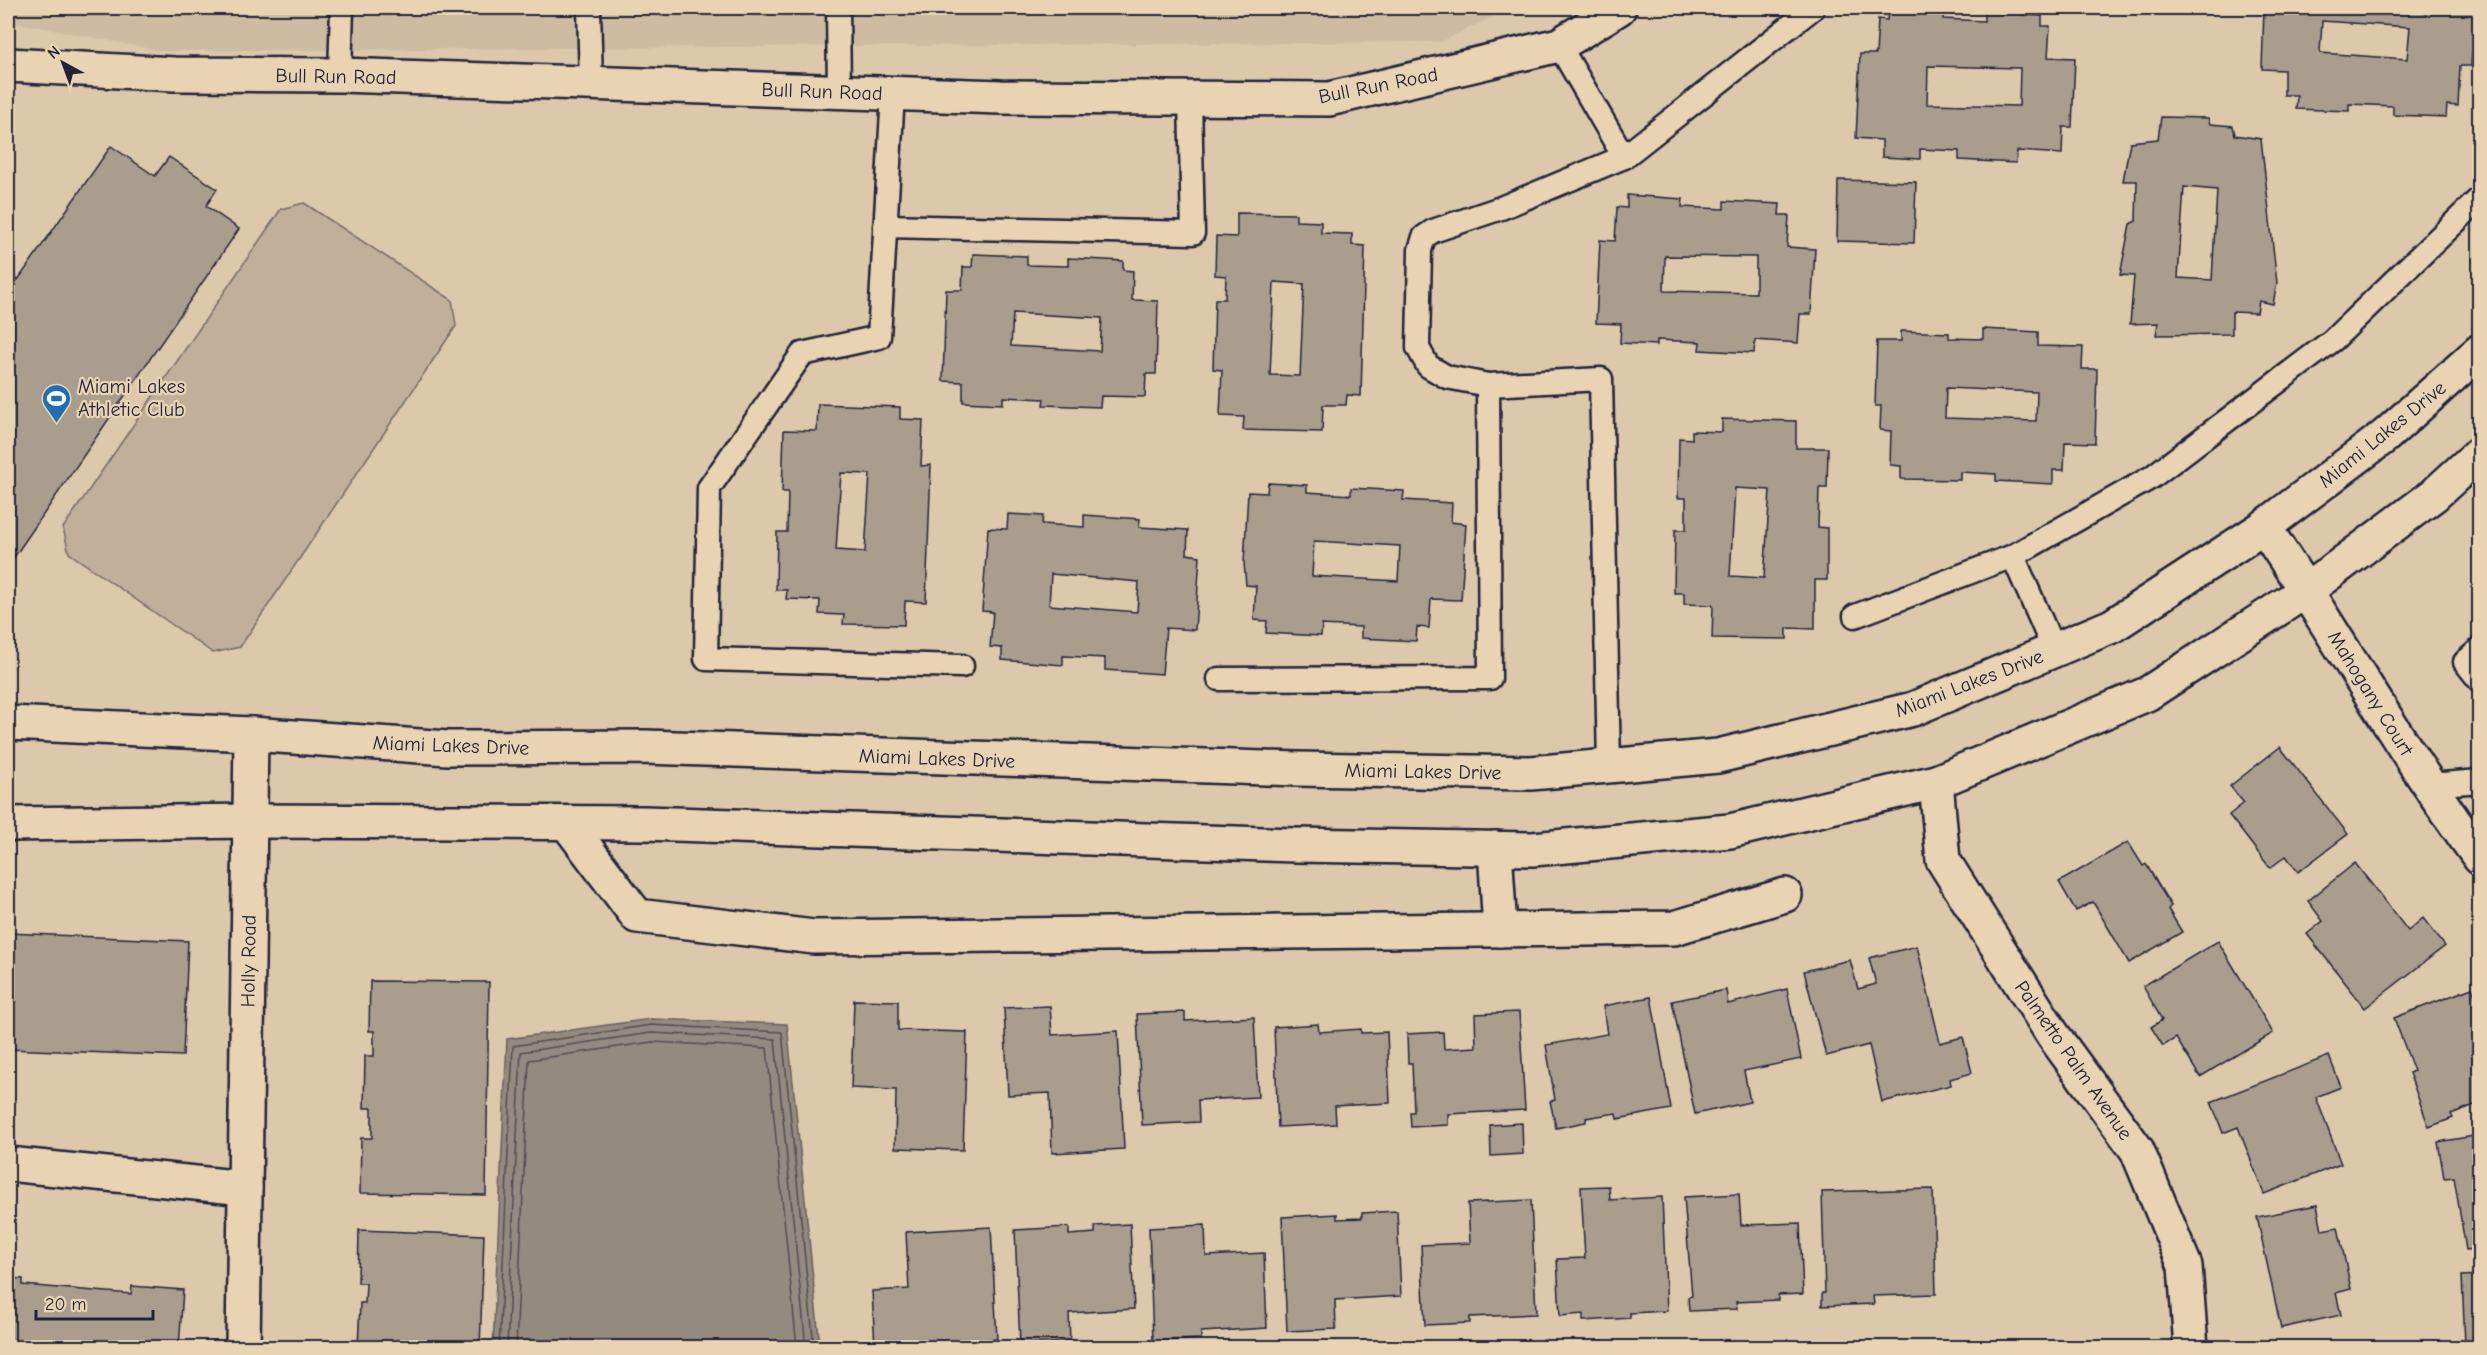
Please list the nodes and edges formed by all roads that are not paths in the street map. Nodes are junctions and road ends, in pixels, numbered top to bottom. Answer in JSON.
{"nodes":[{"id":1,"x":342,"y":8,"type":"edge"},
{"id":2,"x":589,"y":8,"type":"edge"},
{"id":3,"x":838,"y":8,"type":"edge"},
{"id":4,"x":1619,"y":8,"type":"edge"},
{"id":5,"x":1813,"y":8,"type":"edge"},
{"id":6,"x":1559,"y":45,"type":"junction"},
{"id":7,"x":8,"y":65,"type":"edge"},
{"id":8,"x":340,"y":75,"type":"junction"},
{"id":9,"x":591,"y":84,"type":"junction"},
{"id":10,"x":839,"y":92,"type":"junction"},
{"id":11,"x":893,"y":94,"type":"junction"},
{"id":12,"x":1190,"y":98,"type":"junction"},
{"id":13,"x":1624,"y":157,"type":"junction"},
{"id":14,"x":2480,"y":198,"type":"edge"},
{"id":15,"x":885,"y":226,"type":"junction"},
{"id":16,"x":2480,"y":351,"type":"edge"},
{"id":17,"x":1488,"y":385,"type":"junction"},
{"id":18,"x":2480,"y":453,"type":"edge"},
{"id":19,"x":2264,"y":527,"type":"junction"},
{"id":20,"x":2013,"y":556,"type":"junction"},
{"id":21,"x":2307,"y":590,"type":"junction"},
{"id":22,"x":1855,"y":616,"type":"dead end"},
{"id":23,"x":2480,"y":649,"type":"edge"},
{"id":24,"x":2054,"y":650,"type":"junction"},
{"id":25,"x":962,"y":666,"type":"dead end"},
{"id":26,"x":1219,"y":679,"type":"dead end"},
{"id":27,"x":2480,"y":681,"type":"edge"},
{"id":28,"x":8,"y":723,"type":"edge"},
{"id":29,"x":251,"y":734,"type":"junction"},
{"id":30,"x":1610,"y":766,"type":"junction"},
{"id":31,"x":2480,"y":781,"type":"edge"},
{"id":32,"x":1936,"y":782,"type":"junction"},
{"id":33,"x":2429,"y":785,"type":"junction"},
{"id":34,"x":251,"y":820,"type":"junction"},
{"id":35,"x":567,"y":823,"type":"junction"},
{"id":36,"x":8,"y":824,"type":"edge"},
{"id":37,"x":1495,"y":848,"type":"junction"},
{"id":38,"x":2480,"y":858,"type":"edge"},
{"id":39,"x":1785,"y":895,"type":"dead end"},
{"id":40,"x":1500,"y":930,"type":"junction"},
{"id":41,"x":8,"y":1164,"type":"edge"},
{"id":42,"x":245,"y":1188,"type":"junction"},
{"id":43,"x":243,"y":1347,"type":"edge"},
{"id":44,"x":2191,"y":1347,"type":"edge"}],
"edges":[{"from":1,"to":8,"type":"lane"},
{"from":2,"to":9,"type":"lane"},
{"from":3,"to":10,"type":"lane"},
{"from":4,"to":6,"type":"main road","name":"Bull Run Road"},
{"from":5,"to":13,"type":"lane"},
{"from":6,"to":12,"type":"main road","name":"Bull Run Road"},
{"from":6,"to":13,"type":"lane"},
{"from":7,"to":8,"type":"main road","name":"Bull Run Road"},
{"from":8,"to":9,"type":"main road","name":"Bull Run Road"},
{"from":9,"to":10,"type":"main road","name":"Bull Run Road"},
{"from":10,"to":11,"type":"main road","name":"Bull Run Road"},
{"from":11,"to":12,"type":"main road","name":"Bull Run Road"},
{"from":11,"to":15,"type":"lane"},
{"from":12,"to":15,"type":"lane"},
{"from":13,"to":17,"type":"lane"},
{"from":14,"to":20,"type":"lane"},
{"from":15,"to":25,"type":"lane"},
{"from":16,"to":19,"type":"main road","name":"Miami Lakes Drive"},
{"from":17,"to":26,"type":"lane"},
{"from":17,"to":30,"type":"lane"},
{"from":18,"to":21,"type":"main road"},
{"from":19,"to":21,"type":"main road","name":"Mahogany Court"},
{"from":19,"to":24,"type":"main road","name":"Miami Lakes Drive"},
{"from":20,"to":22,"type":"lane"},
{"from":20,"to":24,"type":"lane"},
{"from":21,"to":32,"type":"main road"},
{"from":21,"to":33,"type":"main road","name":"Mahogany Court"},
{"from":23,"to":27,"type":"lane"},
{"from":24,"to":30,"type":"main road","name":"Miami Lakes Drive"},
{"from":28,"to":29,"type":"main road","name":"Miami Lakes Drive"},
{"from":29,"to":30,"type":"main road","name":"Miami Lakes Drive"},
{"from":29,"to":34,"type":"main road","name":"Holly Road"},
{"from":31,"to":33,"type":"lane"},
{"from":32,"to":37,"type":"main road"},
{"from":32,"to":44,"type":"main road","name":"Palmetto Palm Avenue"},
{"from":33,"to":38,"type":"main road","name":"Mahogany Court"},
{"from":34,"to":35,"type":"main road"},
{"from":34,"to":36,"type":"main road"},
{"from":34,"to":42,"type":"main road","name":"Holly Road"},
{"from":35,"to":37,"type":"main road"},
{"from":35,"to":40,"type":"main road"},
{"from":37,"to":40,"type":"main road"},
{"from":39,"to":40,"type":"main road"},
{"from":41,"to":42,"type":"main road"},
{"from":42,"to":43,"type":"main road","name":"Holly Road"}]}
